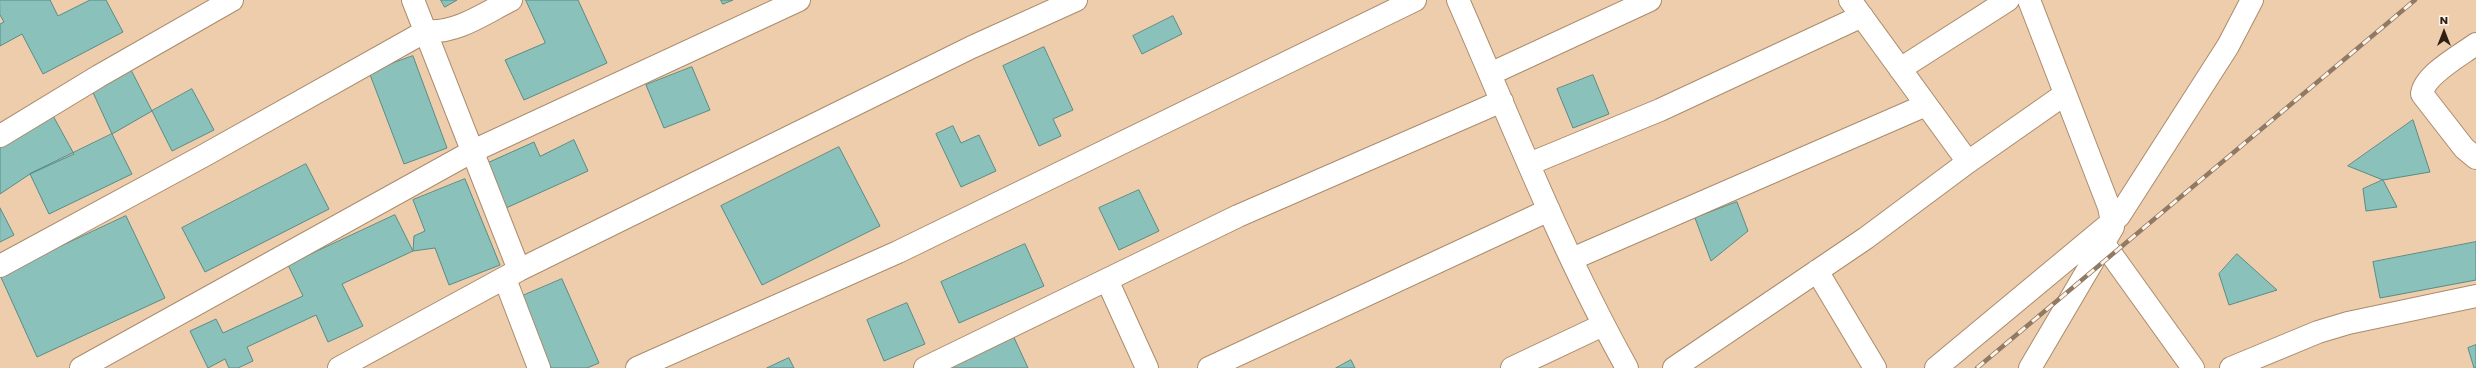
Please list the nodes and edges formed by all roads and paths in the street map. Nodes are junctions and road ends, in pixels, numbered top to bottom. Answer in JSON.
{"nodes":[{"id":1,"x":232,"y":0,"type":"edge"},
{"id":2,"x":413,"y":0,"type":"edge"},
{"id":3,"x":511,"y":0,"type":"edge"},
{"id":4,"x":799,"y":0,"type":"edge"},
{"id":5,"x":1076,"y":0,"type":"edge"},
{"id":6,"x":1415,"y":0,"type":"edge"},
{"id":7,"x":1458,"y":0,"type":"edge"},
{"id":8,"x":1650,"y":0,"type":"edge"},
{"id":9,"x":2008,"y":0,"type":"edge"},
{"id":10,"x":2029,"y":0,"type":"edge"},
{"id":11,"x":2252,"y":0,"type":"edge"},
{"id":12,"x":1856,"y":8,"type":"edge"},
{"id":13,"x":426,"y":31,"type":"junction"},
{"id":14,"x":2476,"y":44,"type":"edge"},
{"id":15,"x":1900,"y":69,"type":"junction"},
{"id":16,"x":1490,"y":74,"type":"junction"},
{"id":17,"x":2065,"y":94,"type":"junction"},
{"id":18,"x":1502,"y":101,"type":"junction"},
{"id":19,"x":1926,"y":105,"type":"junction"},
{"id":20,"x":0,"y":136,"type":"edge"},
{"id":21,"x":473,"y":151,"type":"junction"},
{"id":22,"x":2476,"y":158,"type":"edge"},
{"id":23,"x":1968,"y":162,"type":"junction"},
{"id":24,"x":1529,"y":164,"type":"junction"},
{"id":25,"x":1549,"y":210,"type":"junction"},
{"id":26,"x":2112,"y":221,"type":"junction"},
{"id":27,"x":2104,"y":244,"type":"junction"},
{"id":28,"x":1572,"y":259,"type":"junction"},
{"id":29,"x":0,"y":266,"type":"edge"},
{"id":30,"x":1817,"y":271,"type":"junction"},
{"id":31,"x":512,"y":275,"type":"junction"},
{"id":32,"x":1107,"y":280,"type":"junction"},
{"id":33,"x":2476,"y":296,"type":"edge"},
{"id":34,"x":1603,"y":325,"type":"junction"},
{"id":35,"x":81,"y":368,"type":"edge"},
{"id":36,"x":339,"y":368,"type":"edge"},
{"id":37,"x":539,"y":368,"type":"edge"},
{"id":38,"x":637,"y":368,"type":"edge"},
{"id":39,"x":925,"y":368,"type":"edge"},
{"id":40,"x":1147,"y":368,"type":"edge"},
{"id":41,"x":1209,"y":368,"type":"edge"},
{"id":42,"x":1512,"y":368,"type":"edge"},
{"id":43,"x":1627,"y":368,"type":"edge"},
{"id":44,"x":1674,"y":368,"type":"edge"},
{"id":45,"x":1875,"y":368,"type":"edge"},
{"id":46,"x":1936,"y":368,"type":"edge"},
{"id":47,"x":2030,"y":368,"type":"edge"},
{"id":48,"x":2193,"y":368,"type":"edge"},
{"id":49,"x":2231,"y":368,"type":"edge"}],
"edges":[{"from":1,"to":20,"type":"street"},
{"from":2,"to":13,"type":"street"},
{"from":3,"to":13,"type":"street"},
{"from":4,"to":21,"type":"street"},
{"from":5,"to":31,"type":"street"},
{"from":6,"to":38,"type":"street"},
{"from":7,"to":16,"type":"street"},
{"from":8,"to":16,"type":"street"},
{"from":9,"to":15,"type":"street"},
{"from":10,"to":17,"type":"street"},
{"from":11,"to":26,"type":"street"},
{"from":12,"to":15,"type":"street"},
{"from":12,"to":24,"type":"street"},
{"from":13,"to":21,"type":"street"},
{"from":13,"to":29,"type":"street"},
{"from":14,"to":22,"type":"street"},
{"from":15,"to":19,"type":"street"},
{"from":16,"to":18,"type":"street"},
{"from":17,"to":23,"type":"street"},
{"from":17,"to":26,"type":"street"},
{"from":18,"to":24,"type":"street"},
{"from":18,"to":32,"type":"street"},
{"from":19,"to":23,"type":"street"},
{"from":19,"to":28,"type":"street"},
{"from":21,"to":31,"type":"street"},
{"from":21,"to":35,"type":"street"},
{"from":23,"to":30,"type":"street"},
{"from":24,"to":25,"type":"street"},
{"from":25,"to":28,"type":"street"},
{"from":25,"to":41,"type":"street"},
{"from":26,"to":27,"type":"street"},
{"from":26,"to":46,"type":"street"},
{"from":27,"to":47,"type":"street"},
{"from":27,"to":48,"type":"street"},
{"from":28,"to":34,"type":"street"},
{"from":30,"to":44,"type":"street"},
{"from":30,"to":45,"type":"street"},
{"from":31,"to":36,"type":"street"},
{"from":31,"to":37,"type":"street"},
{"from":32,"to":39,"type":"street"},
{"from":32,"to":40,"type":"street"},
{"from":33,"to":49,"type":"street"},
{"from":34,"to":42,"type":"street"},
{"from":34,"to":43,"type":"street"}]}
